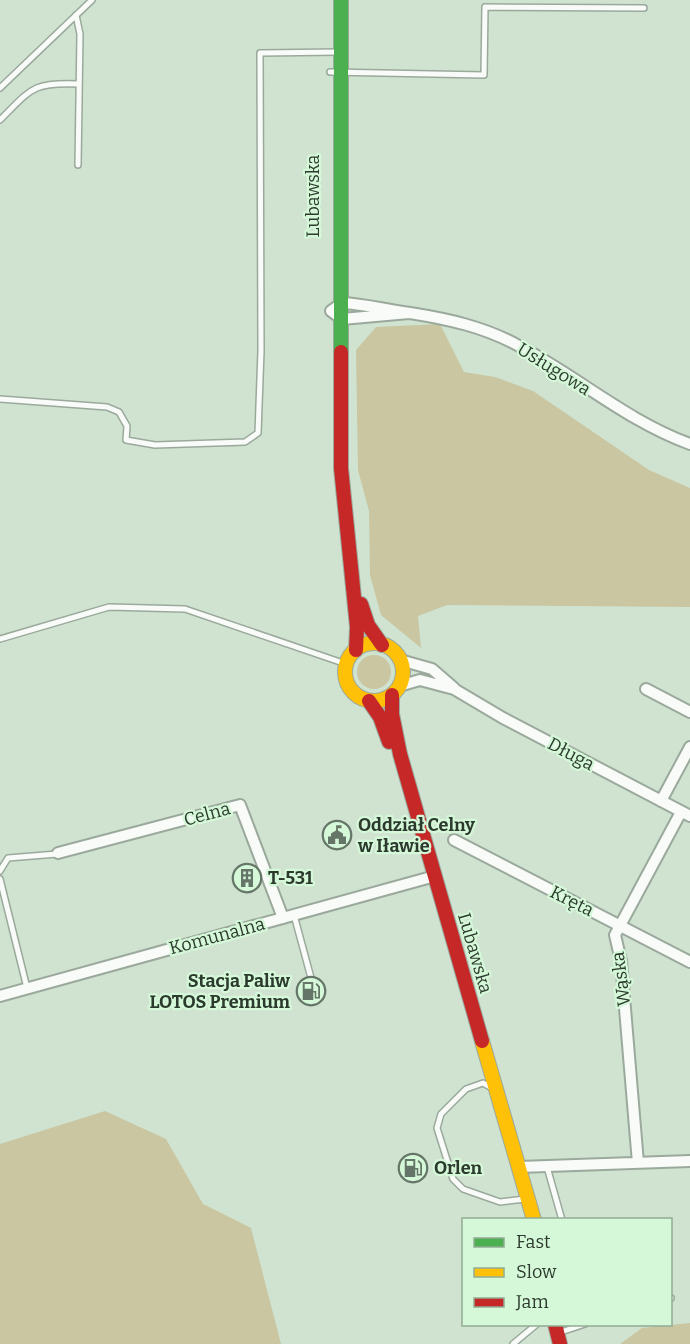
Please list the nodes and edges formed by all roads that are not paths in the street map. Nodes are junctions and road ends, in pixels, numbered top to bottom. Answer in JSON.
{"nodes":[{"id":1,"x":92,"y":0,"type":"edge"},
{"id":2,"x":330,"y":0,"type":"edge"},
{"id":3,"x":341,"y":0,"type":"edge"},
{"id":4,"x":644,"y":8,"type":"dead end"},
{"id":5,"x":76,"y":15,"type":"junction"},
{"id":6,"x":335,"y":52,"type":"junction"},
{"id":7,"x":336,"y":72,"type":"junction"},
{"id":8,"x":79,"y":84,"type":"junction"},
{"id":9,"x":0,"y":88,"type":"edge"},
{"id":10,"x":0,"y":120,"type":"edge"},
{"id":11,"x":78,"y":165,"type":"dead end"},
{"id":12,"x":338,"y":311,"type":"junction"},
{"id":13,"x":409,"y":313,"type":"junction"},
{"id":14,"x":0,"y":399,"type":"edge"},
{"id":15,"x":690,"y":444,"type":"edge"},
{"id":16,"x":352,"y":578,"type":"junction"},
{"id":17,"x":0,"y":639,"type":"edge"},
{"id":18,"x":382,"y":645,"type":"junction"},
{"id":19,"x":356,"y":650,"type":"junction"},
{"id":20,"x":400,"y":660,"type":"junction"},
{"id":21,"x":346,"y":664,"type":"junction"},
{"id":22,"x":454,"y":689,"type":"junction"},
{"id":23,"x":646,"y":689,"type":"dead end"},
{"id":24,"x":396,"y":691,"type":"junction"},
{"id":25,"x":369,"y":701,"type":"junction"},
{"id":26,"x":690,"y":711,"type":"edge"},
{"id":27,"x":690,"y":747,"type":"edge"},
{"id":28,"x":661,"y":801,"type":"junction"},
{"id":29,"x":685,"y":814,"type":"edge"},
{"id":30,"x":454,"y":840,"type":"dead end"},
{"id":31,"x":58,"y":854,"type":"joint"},
{"id":32,"x":0,"y":871,"type":"edge"},
{"id":33,"x":429,"y":877,"type":"junction"},
{"id":34,"x":0,"y":879,"type":"edge"},
{"id":35,"x":289,"y":916,"type":"junction"},
{"id":36,"x":619,"y":925,"type":"junction"},
{"id":37,"x":690,"y":962,"type":"edge"},
{"id":38,"x":27,"y":988,"type":"junction"},
{"id":39,"x":0,"y":996,"type":"edge"},
{"id":40,"x":317,"y":1000,"type":"dead end"},
{"id":41,"x":483,"y":1083,"type":"junction"},
{"id":42,"x":497,"y":1093,"type":"junction"},
{"id":43,"x":504,"y":1156,"type":"junction"},
{"id":44,"x":690,"y":1161,"type":"edge"},
{"id":45,"x":638,"y":1163,"type":"junction"},
{"id":46,"x":546,"y":1165,"type":"junction"},
{"id":47,"x":519,"y":1167,"type":"junction"},
{"id":48,"x":523,"y":1199,"type":"junction"},
{"id":49,"x":523,"y":1218,"type":"edge"},
{"id":50,"x":533,"y":1218,"type":"edge"},
{"id":51,"x":561,"y":1218,"type":"edge"},
{"id":52,"x":535,"y":1326,"type":"edge"},
{"id":53,"x":580,"y":1326,"type":"edge"},
{"id":54,"x":562,"y":1333,"type":"edge"},
{"id":55,"x":513,"y":1344,"type":"edge"}],
"edges":[{"from":1,"to":5,"type":"lane"},
{"from":2,"to":6,"type":"main road","name":"Lubawska"},
{"from":3,"to":6,"type":"main road","name":"Lubawska"},
{"from":4,"to":7,"type":"lane"},
{"from":5,"to":8,"type":"lane"},
{"from":5,"to":9,"type":"lane"},
{"from":6,"to":7,"type":"main road","name":"Lubawska"},
{"from":6,"to":14,"type":"lane"},
{"from":7,"to":12,"type":"main road","name":"Lubawska"},
{"from":8,"to":10,"type":"lane"},
{"from":8,"to":11,"type":"lane"},
{"from":12,"to":13,"type":"street","name":"Usługowa"},
{"from":12,"to":13,"type":"street","name":"Usługowa"},
{"from":12,"to":16,"type":"main road","name":"Lubawska"},
{"from":13,"to":15,"type":"street","name":"Usługowa"},
{"from":16,"to":18,"type":"main road","name":"Lubawska"},
{"from":16,"to":19,"type":"main road","name":"Lubawska"},
{"from":17,"to":21,"type":"lane"},
{"from":18,"to":19,"type":"main road"},
{"from":18,"to":20,"type":"main road"},
{"from":19,"to":21,"type":"main road"},
{"from":20,"to":22,"type":"street","name":"Długa"},
{"from":20,"to":24,"type":"main road"},
{"from":21,"to":25,"type":"main road"},
{"from":22,"to":24,"type":"street","name":"Długa"},
{"from":22,"to":28,"type":"street","name":"Długa"},
{"from":23,"to":26,"type":"street"},
{"from":24,"to":25,"type":"main road"},
{"from":24,"to":33,"type":"main road","name":"Lubawska"},
{"from":25,"to":33,"type":"main road","name":"Lubawska"},
{"from":27,"to":28,"type":"street"},
{"from":28,"to":29,"type":"street","name":"Długa"},
{"from":29,"to":36,"type":"street","name":"Wąska"},
{"from":30,"to":36,"type":"street","name":"Kręta"},
{"from":31,"to":32,"type":"lane"},
{"from":31,"to":35,"type":"street","name":"Celna"},
{"from":33,"to":35,"type":"street","name":"Komunalna"},
{"from":33,"to":41,"type":"main road","name":"Lubawska"},
{"from":33,"to":42,"type":"main road","name":"Lubawska"},
{"from":34,"to":38,"type":"lane"},
{"from":35,"to":38,"type":"street","name":"Komunalna"},
{"from":35,"to":40,"type":"lane"},
{"from":36,"to":37,"type":"street","name":"Kręta"},
{"from":36,"to":45,"type":"street","name":"Wąska"},
{"from":38,"to":39,"type":"street","name":"Komunalna"},
{"from":41,"to":42,"type":"lane"},
{"from":41,"to":43,"type":"main road","name":"Lubawska"},
{"from":41,"to":48,"type":"lane"},
{"from":42,"to":47,"type":"main road","name":"Lubawska"},
{"from":43,"to":47,"type":"main road"},
{"from":43,"to":48,"type":"main road","name":"Lubawska"},
{"from":44,"to":45,"type":"street"},
{"from":45,"to":46,"type":"street"},
{"from":46,"to":47,"type":"street"},
{"from":46,"to":51,"type":"lane"},
{"from":47,"to":48,"type":"main road","name":"Lubawska"},
{"from":48,"to":49,"type":"main road","name":"Lubawska"},
{"from":48,"to":50,"type":"main road","name":"Lubawska"},
{"from":52,"to":55,"type":"lane"},
{"from":53,"to":54,"type":"lane"}]}
